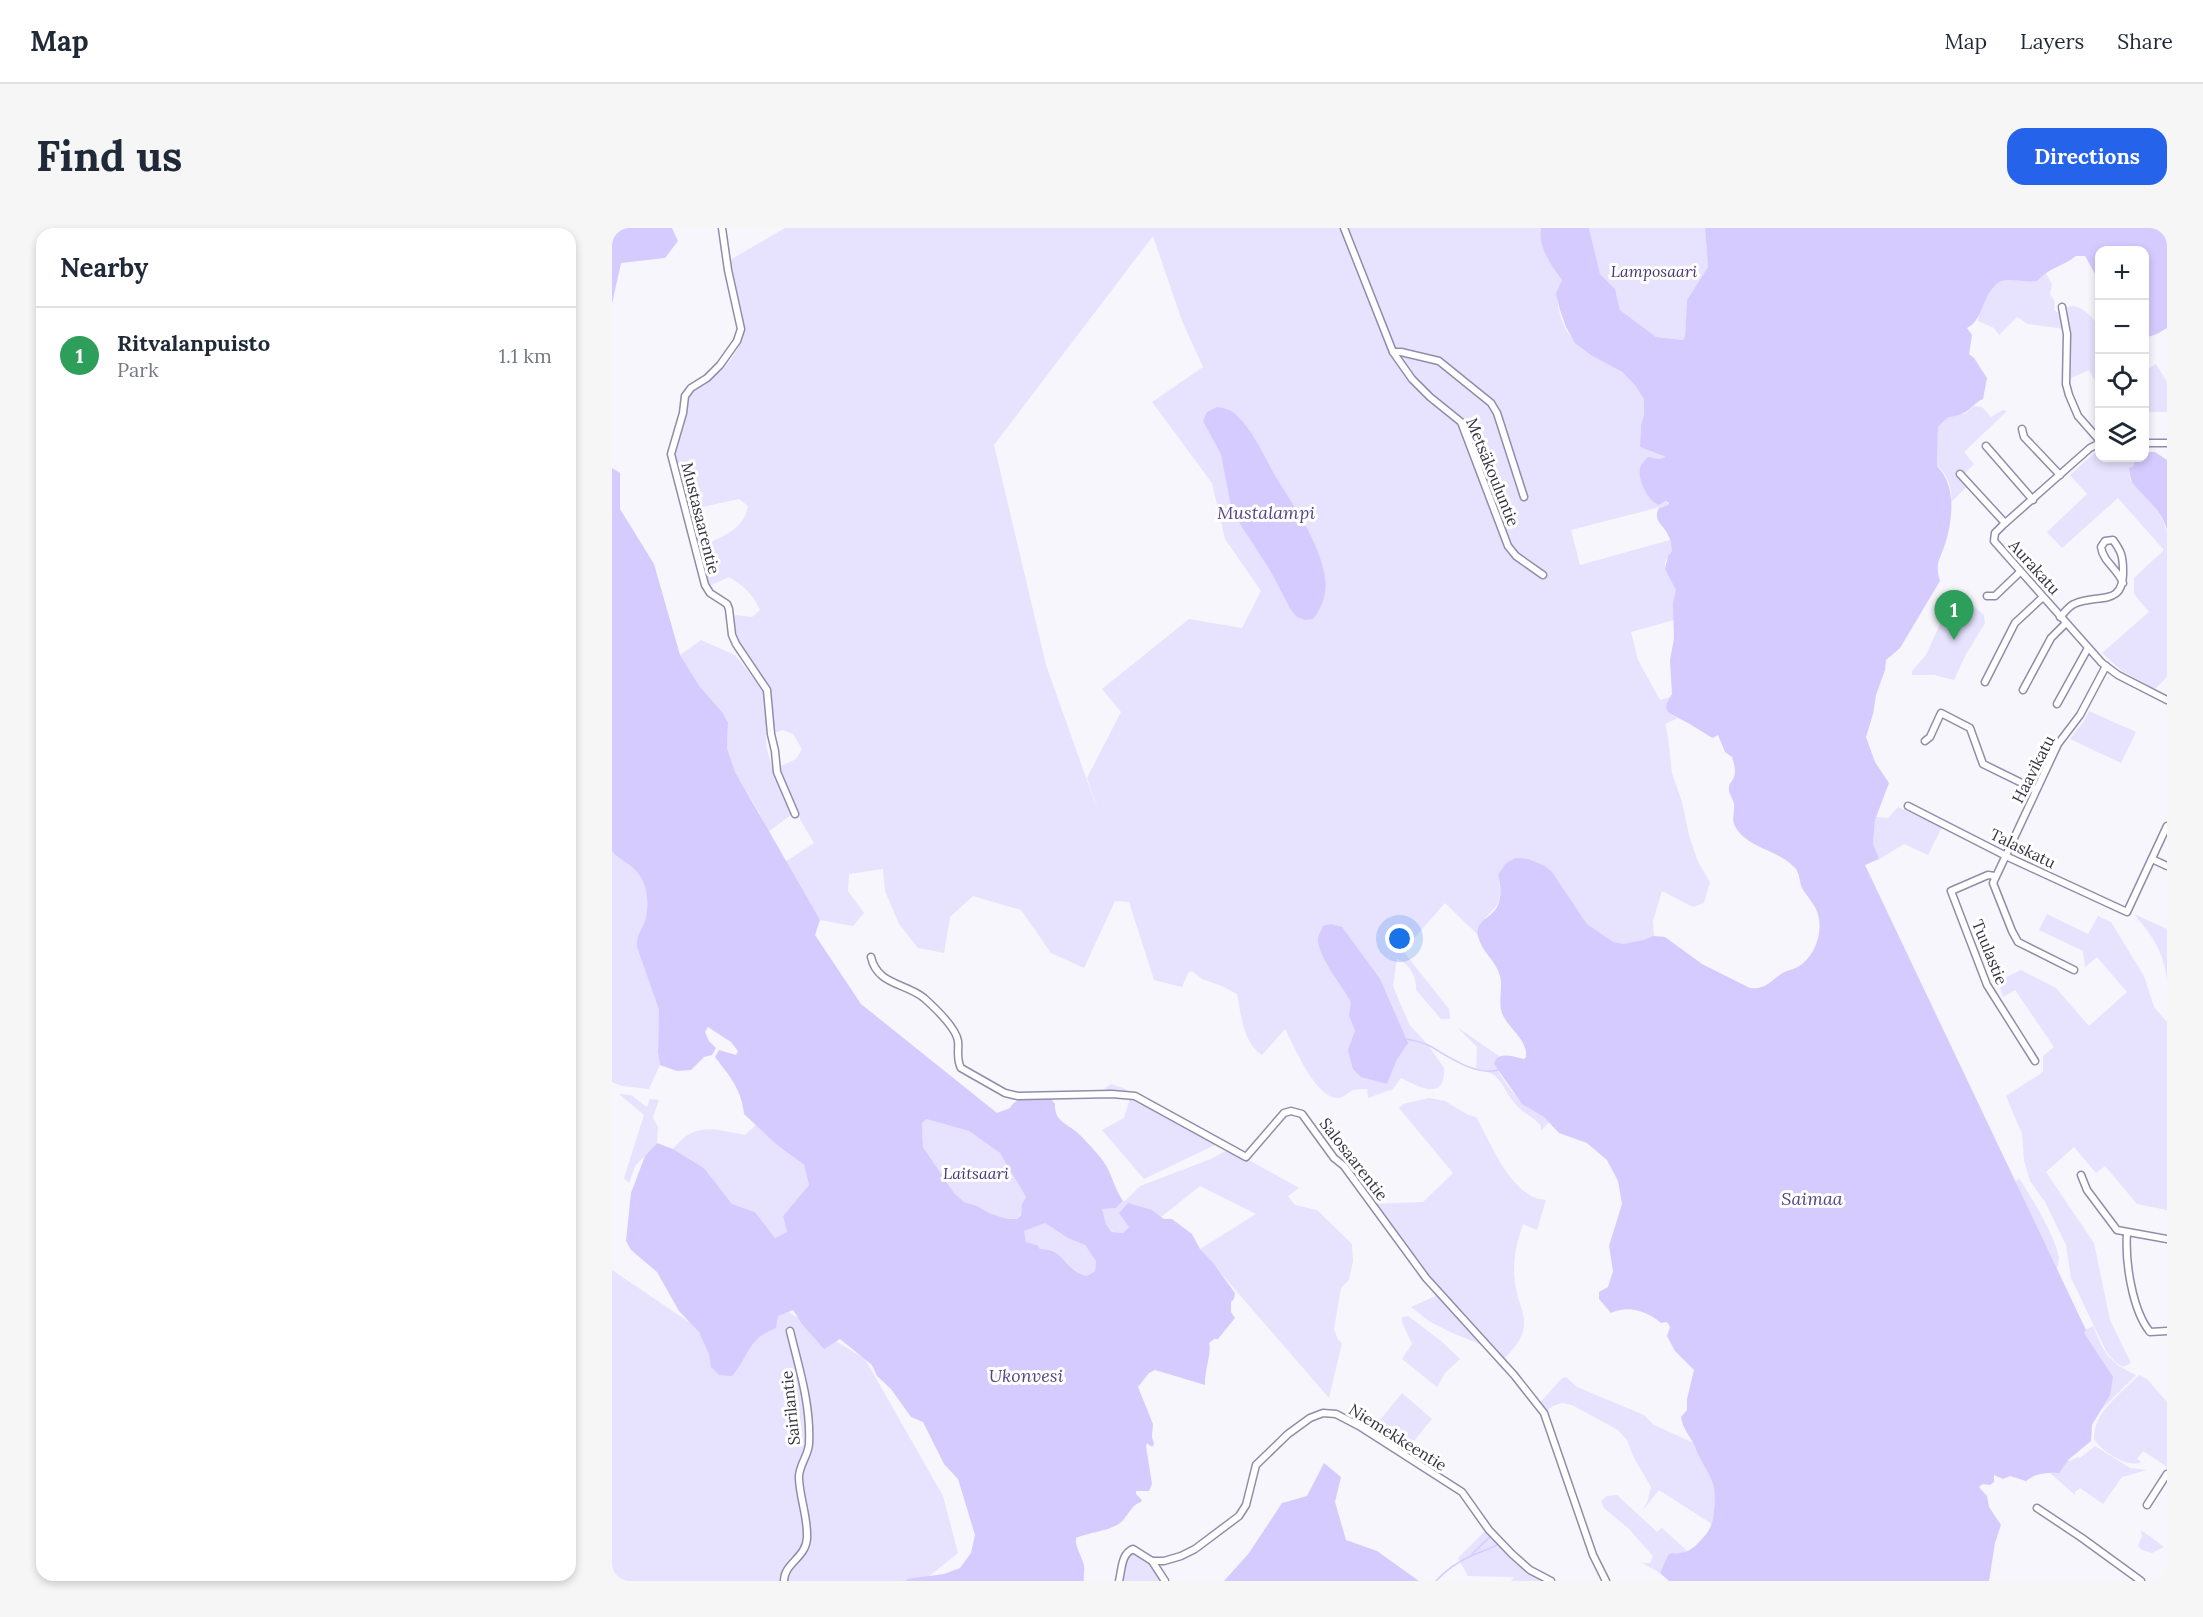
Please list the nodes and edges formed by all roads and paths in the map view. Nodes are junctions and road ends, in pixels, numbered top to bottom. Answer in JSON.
{"nodes":[{"id":1,"x":722,"y":228,"type":"edge"},
{"id":2,"x":1344,"y":228,"type":"edge"},
{"id":3,"x":2062,"y":307,"type":"dead end"},
{"id":4,"x":1393,"y":352,"type":"junction"},
{"id":5,"x":2022,"y":429,"type":"dead end"},
{"id":6,"x":2095,"y":436,"type":"edge"},
{"id":7,"x":2149,"y":443,"type":"edge"},
{"id":8,"x":2167,"y":444,"type":"edge"},
{"id":9,"x":2095,"y":445,"type":"edge"},
{"id":10,"x":1986,"y":446,"type":"dead end"},
{"id":11,"x":1960,"y":474,"type":"dead end"},
{"id":12,"x":2061,"y":476,"type":"junction"},
{"id":13,"x":1524,"y":497,"type":"dead end"},
{"id":14,"x":2033,"y":500,"type":"junction"},
{"id":15,"x":2005,"y":523,"type":"junction"},
{"id":16,"x":2020,"y":572,"type":"junction"},
{"id":17,"x":1544,"y":575,"type":"dead end"},
{"id":18,"x":2123,"y":583,"type":"junction"},
{"id":19,"x":1987,"y":596,"type":"dead end"},
{"id":20,"x":2043,"y":597,"type":"junction"},
{"id":21,"x":2060,"y":617,"type":"junction"},
{"id":22,"x":2066,"y":623,"type":"junction"},
{"id":23,"x":2088,"y":648,"type":"junction"},
{"id":24,"x":2106,"y":666,"type":"junction"},
{"id":25,"x":1985,"y":682,"type":"dead end"},
{"id":26,"x":2023,"y":690,"type":"dead end"},
{"id":27,"x":2167,"y":700,"type":"edge"},
{"id":28,"x":2057,"y":704,"type":"dead end"},
{"id":29,"x":1925,"y":741,"type":"dead end"},
{"id":30,"x":2036,"y":790,"type":"junction"},
{"id":31,"x":1908,"y":806,"type":"dead end"},
{"id":32,"x":795,"y":814,"type":"dead end"},
{"id":33,"x":2167,"y":826,"type":"edge"},
{"id":34,"x":2006,"y":856,"type":"junction"},
{"id":35,"x":2152,"y":859,"type":"junction"},
{"id":36,"x":2167,"y":866,"type":"edge"},
{"id":37,"x":1995,"y":876,"type":"junction"},
{"id":38,"x":871,"y":957,"type":"dead end"},
{"id":39,"x":2074,"y":970,"type":"dead end"},
{"id":40,"x":2035,"y":1061,"type":"dead end"},
{"id":41,"x":2081,"y":1175,"type":"dead end"},
{"id":42,"x":2127,"y":1233,"type":"junction"},
{"id":43,"x":2167,"y":1239,"type":"edge"},
{"id":44,"x":790,"y":1331,"type":"dead end"},
{"id":45,"x":2167,"y":1331,"type":"edge"},
{"id":46,"x":2167,"y":1474,"type":"edge"},
{"id":47,"x":2147,"y":1505,"type":"dead end"},
{"id":48,"x":2037,"y":1508,"type":"dead end"},
{"id":49,"x":1152,"y":1562,"type":"junction"},
{"id":50,"x":784,"y":1581,"type":"edge"},
{"id":51,"x":1119,"y":1581,"type":"edge"},
{"id":52,"x":1165,"y":1581,"type":"edge"},
{"id":53,"x":1551,"y":1581,"type":"edge"},
{"id":54,"x":1606,"y":1581,"type":"edge"},
{"id":55,"x":2141,"y":1581,"type":"edge"}],
"edges":[{"from":1,"to":32,"type":"street","name":"Mustasaarentie"},
{"from":2,"to":4,"type":"street","name":"Metsäkouluntie"},
{"from":3,"to":6,"type":"street"},
{"from":4,"to":13,"type":"street","name":"Metsäkouluntie"},
{"from":4,"to":17,"type":"street","name":"Metsäkouluntie"},
{"from":5,"to":12,"type":"street"},
{"from":7,"to":8,"type":"street"},
{"from":9,"to":12,"type":"street","name":"Aurakatu"},
{"from":10,"to":14,"type":"street"},
{"from":11,"to":15,"type":"street"},
{"from":12,"to":14,"type":"street","name":"Aurakatu"},
{"from":14,"to":15,"type":"street","name":"Aurakatu"},
{"from":15,"to":16,"type":"street","name":"Aurakatu"},
{"from":16,"to":19,"type":"street"},
{"from":16,"to":20,"type":"street","name":"Aurakatu"},
{"from":18,"to":18,"type":"street"},
{"from":18,"to":21,"type":"street"},
{"from":20,"to":21,"type":"street","name":"Aurakatu"},
{"from":20,"to":25,"type":"street"},
{"from":21,"to":22,"type":"street","name":"Aurakatu"},
{"from":22,"to":23,"type":"street","name":"Aurakatu"},
{"from":22,"to":26,"type":"street"},
{"from":23,"to":24,"type":"street","name":"Aurakatu"},
{"from":23,"to":28,"type":"street"},
{"from":24,"to":27,"type":"street","name":"Aurakatu"},
{"from":24,"to":30,"type":"street","name":"Haavikatu"},
{"from":29,"to":30,"type":"street"},
{"from":30,"to":34,"type":"street","name":"Haavikatu"},
{"from":31,"to":34,"type":"street","name":"Talaskatu"},
{"from":33,"to":35,"type":"street"},
{"from":34,"to":35,"type":"street","name":"Talaskatu"},
{"from":34,"to":37,"type":"street","name":"Haavikatu"},
{"from":35,"to":36,"type":"street"},
{"from":37,"to":39,"type":"street"},
{"from":37,"to":40,"type":"street","name":"Tuulastie"},
{"from":38,"to":54,"type":"street","name":"Salosaarentie"},
{"from":41,"to":42,"type":"street"},
{"from":42,"to":43,"type":"street"},
{"from":42,"to":45,"type":"street"},
{"from":44,"to":50,"type":"street","name":"Sairilantie"},
{"from":46,"to":47,"type":"street"},
{"from":48,"to":55,"type":"street"},
{"from":49,"to":51,"type":"street"},
{"from":49,"to":52,"type":"street"},
{"from":49,"to":53,"type":"street","name":"Niemekkeentie"}]}
